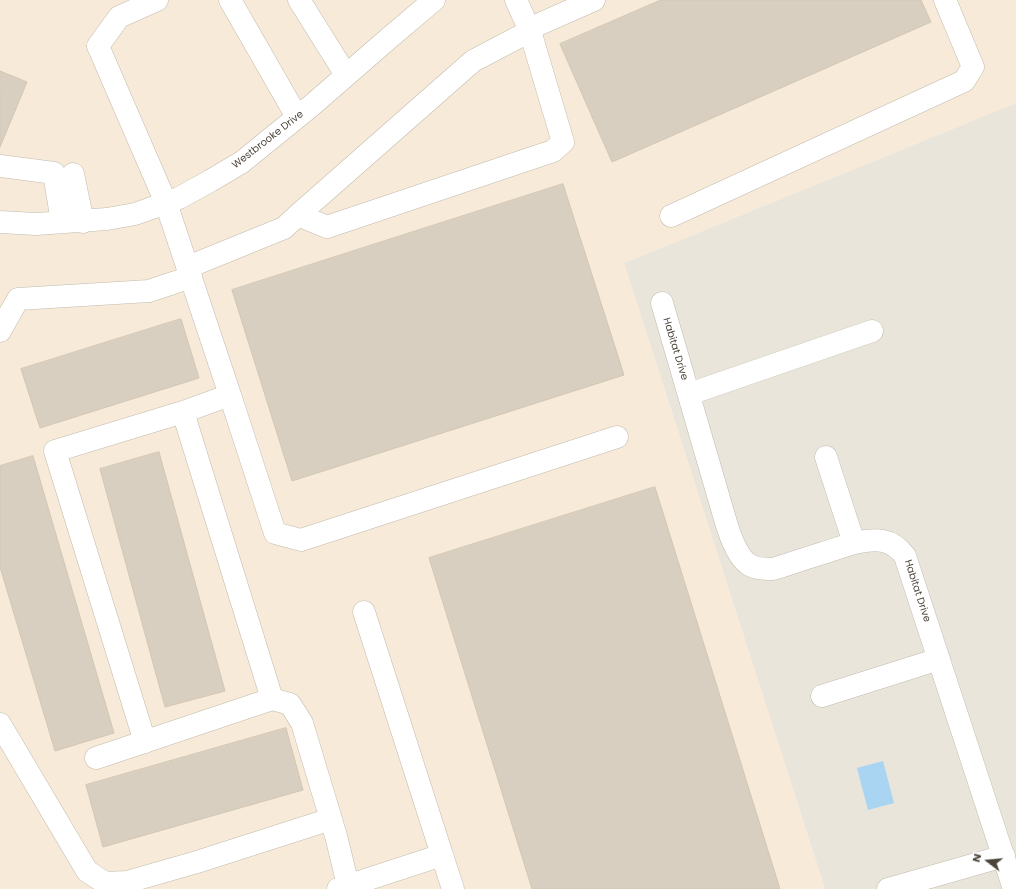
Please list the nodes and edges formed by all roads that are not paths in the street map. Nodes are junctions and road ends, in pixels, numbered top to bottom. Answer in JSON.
{"nodes":[{"id":1,"x":157,"y":0,"type":"edge"},
{"id":2,"x":230,"y":0,"type":"edge"},
{"id":3,"x":299,"y":0,"type":"edge"},
{"id":4,"x":434,"y":0,"type":"edge"},
{"id":5,"x":516,"y":0,"type":"edge"},
{"id":6,"x":594,"y":0,"type":"edge"},
{"id":7,"x":944,"y":0,"type":"edge"},
{"id":8,"x":530,"y":31,"type":"junction"},
{"id":9,"x":346,"y":75,"type":"junction"},
{"id":10,"x":297,"y":117,"type":"junction"},
{"id":11,"x":0,"y":166,"type":"edge"},
{"id":12,"x":73,"y":174,"type":"dead end"},
{"id":13,"x":166,"y":203,"type":"junction"},
{"id":14,"x":298,"y":216,"type":"junction"},
{"id":15,"x":671,"y":216,"type":"dead end"},
{"id":16,"x":0,"y":222,"type":"edge"},
{"id":17,"x":72,"y":222,"type":"junction"},
{"id":18,"x":190,"y":272,"type":"junction"},
{"id":19,"x":662,"y":303,"type":"dead end"},
{"id":20,"x":0,"y":331,"type":"edge"},
{"id":21,"x":872,"y":331,"type":"dead end"},
{"id":22,"x":689,"y":394,"type":"junction"},
{"id":23,"x":230,"y":395,"type":"junction"},
{"id":24,"x":182,"y":412,"type":"junction"},
{"id":25,"x":617,"y":437,"type":"dead end"},
{"id":26,"x":826,"y":457,"type":"dead end"},
{"id":27,"x":854,"y":543,"type":"junction"},
{"id":28,"x":364,"y":612,"type":"dead end"},
{"id":29,"x":939,"y":659,"type":"junction"},
{"id":30,"x":822,"y":696,"type":"dead end"},
{"id":31,"x":272,"y":699,"type":"junction"},
{"id":32,"x":0,"y":724,"type":"edge"},
{"id":33,"x":145,"y":742,"type":"junction"},
{"id":34,"x":96,"y":758,"type":"dead end"},
{"id":35,"x":331,"y":819,"type":"junction"},
{"id":36,"x":442,"y":855,"type":"junction"},
{"id":37,"x":1004,"y":856,"type":"junction"},
{"id":38,"x":347,"y":888,"type":"edge"},
{"id":39,"x":453,"y":889,"type":"edge"},
{"id":40,"x":888,"y":889,"type":"edge"},
{"id":41,"x":1014,"y":889,"type":"edge"}],
"edges":[{"from":1,"to":13,"type":"street"},
{"from":2,"to":10,"type":"street"},
{"from":3,"to":9,"type":"street"},
{"from":4,"to":9,"type":"street","name":"Westbrooke Drive"},
{"from":5,"to":8,"type":"street"},
{"from":6,"to":8,"type":"street"},
{"from":7,"to":15,"type":"street"},
{"from":8,"to":14,"type":"street"},
{"from":8,"to":14,"type":"street"},
{"from":9,"to":10,"type":"street","name":"Westbrooke Drive"},
{"from":10,"to":13,"type":"street","name":"Westbrooke Drive"},
{"from":11,"to":17,"type":"street"},
{"from":12,"to":17,"type":"street"},
{"from":13,"to":17,"type":"street","name":"Westbrooke Drive"},
{"from":13,"to":18,"type":"street"},
{"from":14,"to":18,"type":"street"},
{"from":16,"to":17,"type":"street","name":"Westbrooke Drive"},
{"from":18,"to":20,"type":"street"},
{"from":18,"to":23,"type":"street"},
{"from":19,"to":22,"type":"street","name":"Habitat Drive"},
{"from":21,"to":22,"type":"street","name":"Habitat Drive"},
{"from":22,"to":27,"type":"street","name":"Habitat Drive"},
{"from":23,"to":24,"type":"street"},
{"from":23,"to":25,"type":"street"},
{"from":24,"to":31,"type":"street"},
{"from":24,"to":33,"type":"street"},
{"from":26,"to":27,"type":"street"},
{"from":27,"to":29,"type":"street","name":"Habitat Drive"},
{"from":28,"to":36,"type":"street"},
{"from":29,"to":30,"type":"street"},
{"from":29,"to":37,"type":"street","name":"Habitat Drive"},
{"from":31,"to":33,"type":"street"},
{"from":31,"to":35,"type":"street"},
{"from":32,"to":35,"type":"street"},
{"from":33,"to":34,"type":"street"},
{"from":35,"to":38,"type":"street"},
{"from":36,"to":38,"type":"street"},
{"from":36,"to":39,"type":"street"},
{"from":37,"to":40,"type":"street"},
{"from":37,"to":41,"type":"street","name":"Habitat Drive"}]}
